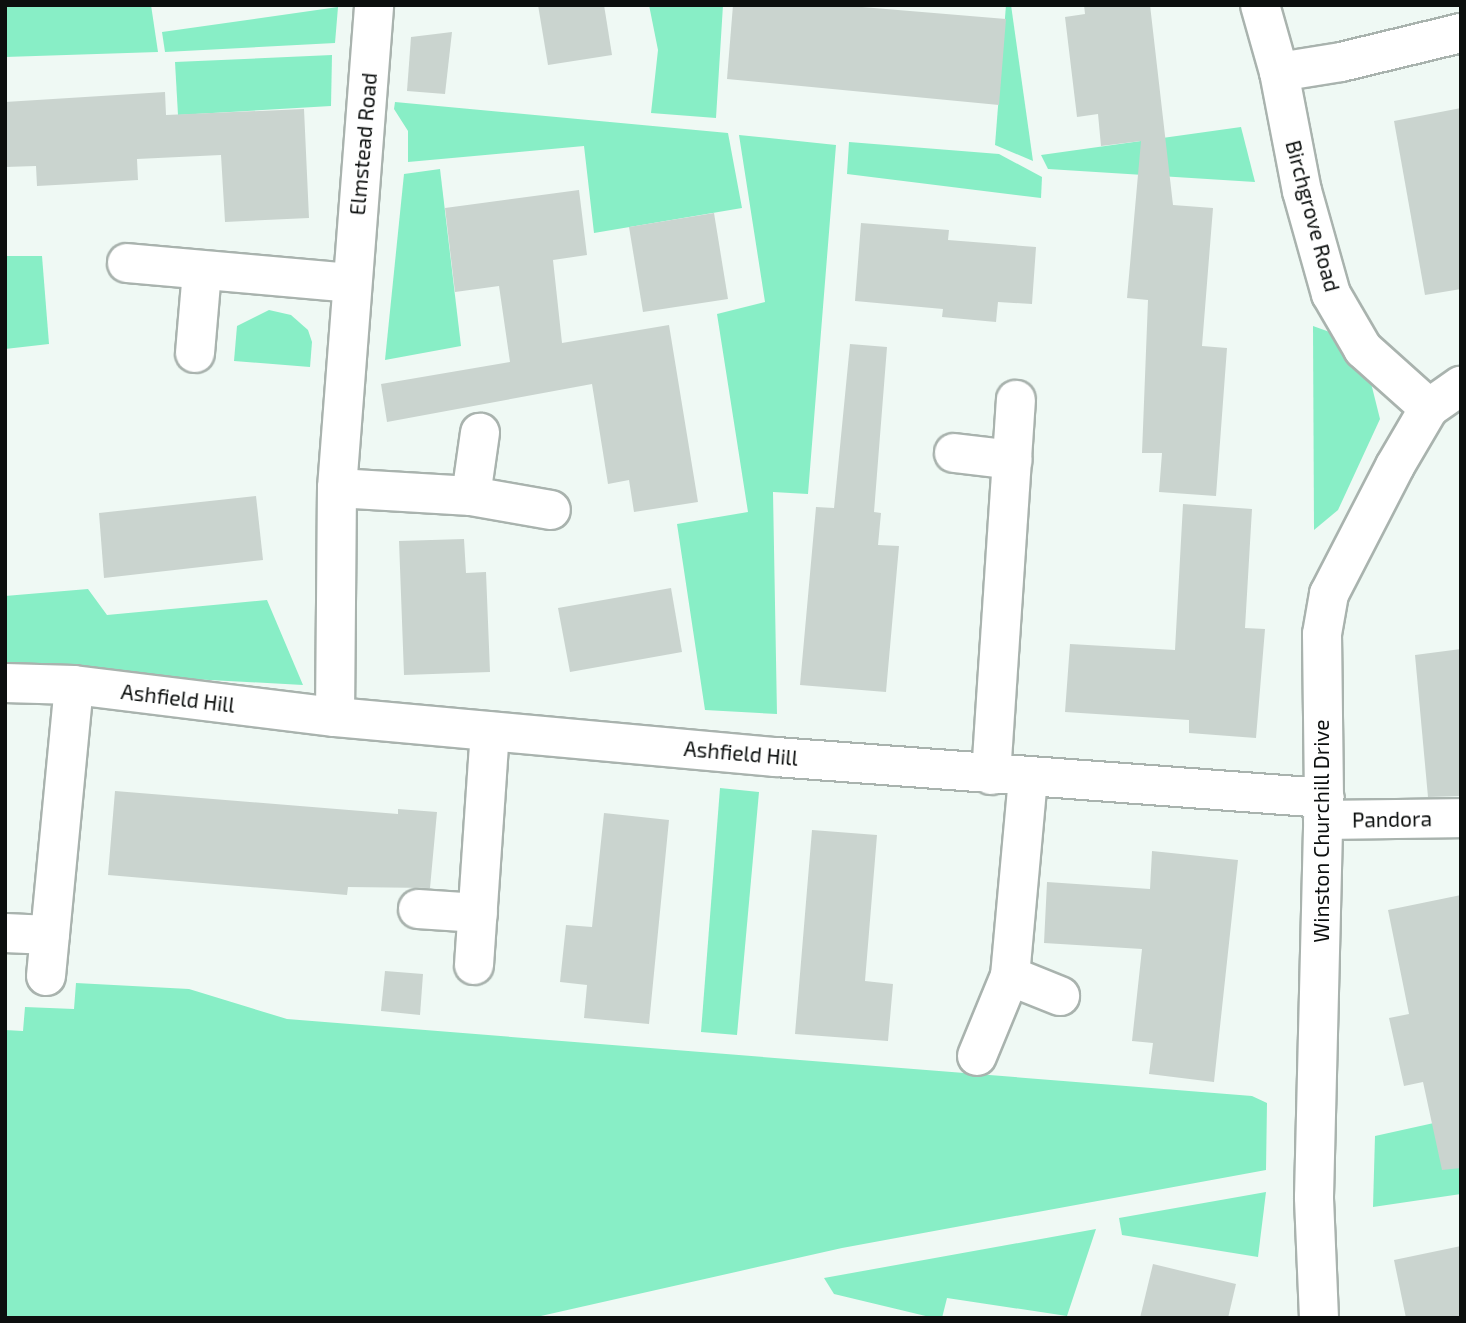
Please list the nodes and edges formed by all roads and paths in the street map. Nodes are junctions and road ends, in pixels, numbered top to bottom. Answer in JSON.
{"nodes":[{"id":1,"x":374,"y":5,"type":"edge"},
{"id":2,"x":1260,"y":5,"type":"edge"},
{"id":3,"x":1461,"y":33,"type":"edge"},
{"id":4,"x":1279,"y":72,"type":"junction"},
{"id":5,"x":127,"y":263,"type":"dead end"},
{"id":6,"x":202,"y":271,"type":"junction"},
{"id":7,"x":351,"y":283,"type":"junction"},
{"id":8,"x":195,"y":353,"type":"dead end"},
{"id":9,"x":1461,"y":386,"type":"edge"},
{"id":10,"x":1016,"y":400,"type":"dead end"},
{"id":11,"x":1429,"y":408,"type":"junction"},
{"id":12,"x":480,"y":433,"type":"dead end"},
{"id":13,"x":954,"y":453,"type":"dead end"},
{"id":14,"x":1013,"y":460,"type":"junction"},
{"id":15,"x":337,"y":488,"type":"junction"},
{"id":16,"x":471,"y":496,"type":"junction"},
{"id":17,"x":551,"y":510,"type":"dead end"},
{"id":18,"x":5,"y":683,"type":"edge"},
{"id":19,"x":74,"y":685,"type":"junction"},
{"id":20,"x":335,"y":716,"type":"junction"},
{"id":21,"x":490,"y":732,"type":"junction"},
{"id":22,"x":1010,"y":776,"type":"junction"},
{"id":23,"x":1324,"y":809,"type":"junction"},
{"id":24,"x":1461,"y":818,"type":"edge"},
{"id":25,"x":418,"y":909,"type":"dead end"},
{"id":26,"x":478,"y":913,"type":"junction"},
{"id":27,"x":5,"y":933,"type":"edge"},
{"id":28,"x":50,"y":935,"type":"junction"},
{"id":29,"x":474,"y":965,"type":"dead end"},
{"id":30,"x":46,"y":976,"type":"dead end"},
{"id":31,"x":1010,"y":976,"type":"junction"},
{"id":32,"x":1060,"y":996,"type":"dead end"},
{"id":33,"x":977,"y":1056,"type":"dead end"},
{"id":34,"x":1319,"y":1318,"type":"edge"}],
"edges":[{"from":1,"to":7,"type":"street","name":"Elmstead Road"},
{"from":2,"to":4,"type":"street","name":"Birchgrove Road"},
{"from":3,"to":4,"type":"street"},
{"from":4,"to":11,"type":"street","name":"Birchgrove Road"},
{"from":5,"to":6,"type":"street"},
{"from":6,"to":7,"type":"street"},
{"from":6,"to":8,"type":"street"},
{"from":7,"to":15,"type":"street","name":"Elmstead Road"},
{"from":9,"to":11,"type":"street","name":"Winston Churchill Drive"},
{"from":10,"to":14,"type":"street"},
{"from":11,"to":23,"type":"street","name":"Winston Churchill Drive"},
{"from":12,"to":16,"type":"street"},
{"from":13,"to":14,"type":"street"},
{"from":14,"to":22,"type":"street"},
{"from":15,"to":16,"type":"street"},
{"from":15,"to":20,"type":"street","name":"Elmstead Road"},
{"from":16,"to":17,"type":"street"},
{"from":18,"to":19,"type":"street","name":"Ashfield Hill"},
{"from":19,"to":20,"type":"street","name":"Ashfield Hill"},
{"from":19,"to":28,"type":"street"},
{"from":20,"to":21,"type":"street","name":"Ashfield Hill"},
{"from":21,"to":22,"type":"street","name":"Ashfield Hill"},
{"from":21,"to":26,"type":"street"},
{"from":22,"to":23,"type":"street","name":"Ashfield Hill"},
{"from":22,"to":31,"type":"street"},
{"from":23,"to":24,"type":"street","name":"Pandora"},
{"from":23,"to":34,"type":"street","name":"Winston Churchill Drive"},
{"from":25,"to":26,"type":"street"},
{"from":26,"to":29,"type":"street"},
{"from":27,"to":28,"type":"street"},
{"from":28,"to":30,"type":"street"},
{"from":31,"to":32,"type":"street"},
{"from":31,"to":33,"type":"street"}]}
